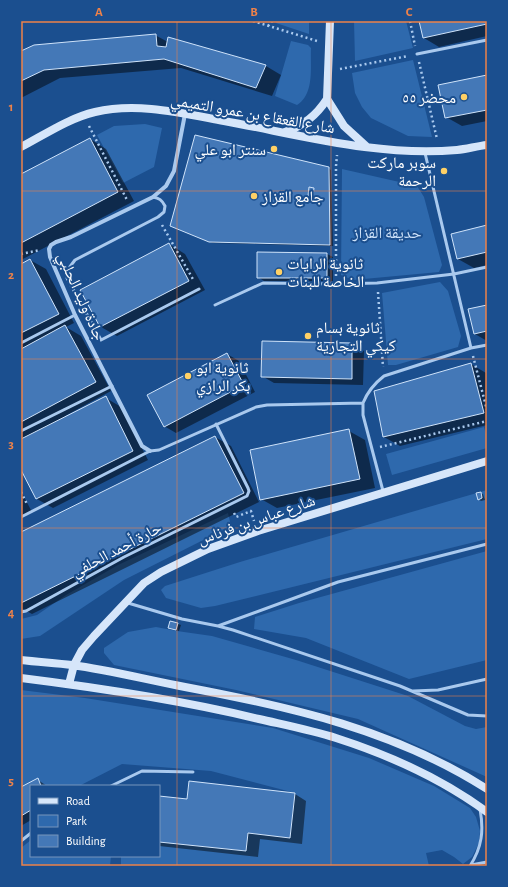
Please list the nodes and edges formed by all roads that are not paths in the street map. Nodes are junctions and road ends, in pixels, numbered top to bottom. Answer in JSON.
{"nodes":[{"id":1,"x":330,"y":21,"type":"edge"},
{"id":2,"x":487,"y":40,"type":"edge"},
{"id":3,"x":417,"y":54,"type":"road end"},
{"id":4,"x":327,"y":99,"type":"junction"},
{"id":5,"x":185,"y":114,"type":"junction"},
{"id":6,"x":285,"y":132,"type":"junction"},
{"id":7,"x":487,"y":145,"type":"edge"},
{"id":8,"x":21,"y":147,"type":"edge"},
{"id":9,"x":367,"y":147,"type":"junction"},
{"id":10,"x":424,"y":151,"type":"junction"},
{"id":11,"x":153,"y":196,"type":"junction"},
{"id":12,"x":487,"y":267,"type":"edge"},
{"id":13,"x":454,"y":274,"type":"junction"},
{"id":14,"x":199,"y":288,"type":"road end"},
{"id":15,"x":215,"y":305,"type":"dead end"},
{"id":16,"x":76,"y":315,"type":"junction"},
{"id":17,"x":21,"y":343,"type":"edge"},
{"id":18,"x":487,"y":345,"type":"edge"},
{"id":19,"x":471,"y":348,"type":"junction"},
{"id":20,"x":112,"y":386,"type":"junction"},
{"id":21,"x":363,"y":404,"type":"junction"},
{"id":22,"x":216,"y":424,"type":"junction"},
{"id":23,"x":21,"y":431,"type":"edge"},
{"id":24,"x":150,"y":451,"type":"junction"},
{"id":25,"x":487,"y":461,"type":"edge"},
{"id":26,"x":383,"y":492,"type":"junction"},
{"id":27,"x":21,"y":517,"type":"edge"},
{"id":28,"x":487,"y":544,"type":"edge"},
{"id":29,"x":126,"y":602,"type":"junction"},
{"id":30,"x":21,"y":612,"type":"edge"},
{"id":31,"x":218,"y":626,"type":"junction"},
{"id":32,"x":21,"y":660,"type":"edge"},
{"id":33,"x":74,"y":665,"type":"junction"},
{"id":34,"x":21,"y":678,"type":"edge"},
{"id":35,"x":487,"y":679,"type":"edge"},
{"id":36,"x":68,"y":684,"type":"junction"},
{"id":37,"x":411,"y":691,"type":"junction"},
{"id":38,"x":487,"y":716,"type":"edge"},
{"id":39,"x":193,"y":772,"type":"dead end"},
{"id":40,"x":113,"y":785,"type":"edge"},
{"id":41,"x":487,"y":789,"type":"edge"},
{"id":42,"x":484,"y":810,"type":"edge"},
{"id":43,"x":30,"y":834,"type":"edge"},
{"id":44,"x":21,"y":841,"type":"edge"},
{"id":45,"x":487,"y":862,"type":"edge"},
{"id":46,"x":470,"y":865,"type":"edge"}],
"edges":[{"from":1,"to":4,"type":"main road"},
{"from":2,"to":3,"type":"lane"},
{"from":4,"to":6,"type":"main road"},
{"from":4,"to":9,"type":"main road"},
{"from":5,"to":6,"type":"main road","name":"شارع القعقاع بن عمرو التميمي"},
{"from":5,"to":8,"type":"main road","name":"شارع القعقاع بن عمرو التميمي"},
{"from":5,"to":11,"type":"street","name":"جادة وليد الحلبي"},
{"from":6,"to":9,"type":"main road","name":"شارع القعقاع بن عمرو التميمي"},
{"from":7,"to":10,"type":"main road","name":"شارع القعقاع بن عمرو التميمي"},
{"from":9,"to":10,"type":"main road","name":"شارع القعقاع بن عمرو التميمي"},
{"from":10,"to":13,"type":"lane"},
{"from":11,"to":14,"type":"lane"},
{"from":11,"to":16,"type":"street","name":"جادة وليد الحلبي"},
{"from":12,"to":13,"type":"lane"},
{"from":13,"to":15,"type":"lane"},
{"from":13,"to":19,"type":"lane"},
{"from":16,"to":17,"type":"lane"},
{"from":16,"to":20,"type":"street","name":"جادة وليد الحلبي"},
{"from":18,"to":19,"type":"lane"},
{"from":19,"to":21,"type":"lane"},
{"from":20,"to":23,"type":"lane"},
{"from":20,"to":24,"type":"street","name":"جادة وليد الحلبي"},
{"from":21,"to":22,"type":"lane"},
{"from":21,"to":26,"type":"lane"},
{"from":22,"to":24,"type":"lane"},
{"from":22,"to":30,"type":"lane","name":"حارة أحمد الحلفي"},
{"from":24,"to":27,"type":"lane"},
{"from":25,"to":26,"type":"main road","name":"شارع عباس بن فرناس"},
{"from":26,"to":29,"type":"main road","name":"شارع عباس بن فرناس"},
{"from":28,"to":31,"type":"lane"},
{"from":29,"to":31,"type":"lane"},
{"from":29,"to":33,"type":"main road","name":"شارع عباس بن فرناس"},
{"from":31,"to":37,"type":"lane"},
{"from":32,"to":33,"type":"main road"},
{"from":33,"to":36,"type":"main road","name":"شارع عباس بن فرناس"},
{"from":33,"to":41,"type":"main road"},
{"from":34,"to":36,"type":"main road"},
{"from":35,"to":37,"type":"lane"},
{"from":36,"to":42,"type":"main road"},
{"from":37,"to":38,"type":"lane"},
{"from":39,"to":40,"type":"lane"},
{"from":42,"to":46,"type":"lane"},
{"from":43,"to":44,"type":"lane"},
{"from":45,"to":46,"type":"lane"}]}
